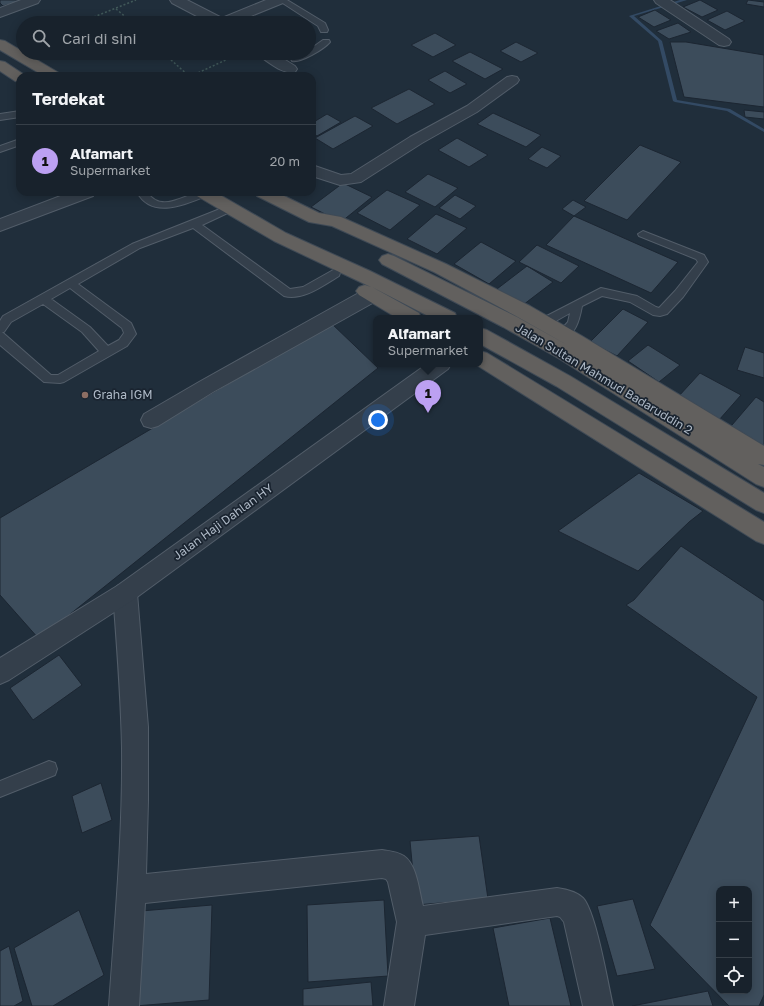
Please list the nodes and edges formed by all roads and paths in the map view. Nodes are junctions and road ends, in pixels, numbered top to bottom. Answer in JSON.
{"nodes":[{"id":1,"x":33,"y":0,"type":"edge"},
{"id":2,"x":136,"y":0,"type":"edge"},
{"id":3,"x":177,"y":0,"type":"edge"},
{"id":4,"x":278,"y":0,"type":"edge"},
{"id":5,"x":282,"y":0,"type":"edge"},
{"id":6,"x":668,"y":3,"type":"edge"},
{"id":7,"x":115,"y":9,"type":"junction"},
{"id":8,"x":0,"y":13,"type":"edge"},
{"id":9,"x":97,"y":16,"type":"edge"},
{"id":10,"x":124,"y":16,"type":"edge"},
{"id":11,"x":208,"y":16,"type":"edge"},
{"id":12,"x":238,"y":16,"type":"edge"},
{"id":13,"x":308,"y":16,"type":"edge"},
{"id":14,"x":316,"y":21,"type":"edge"},
{"id":15,"x":324,"y":30,"type":"dead end"},
{"id":16,"x":326,"y":42,"type":"dead end"},
{"id":17,"x":724,"y":42,"type":"dead end"},
{"id":18,"x":0,"y":44,"type":"edge"},
{"id":19,"x":316,"y":49,"type":"edge"},
{"id":20,"x":16,"y":53,"type":"edge"},
{"id":21,"x":27,"y":60,"type":"edge"},
{"id":22,"x":171,"y":60,"type":"edge"},
{"id":23,"x":225,"y":60,"type":"edge"},
{"id":24,"x":282,"y":60,"type":"edge"},
{"id":25,"x":299,"y":60,"type":"edge"},
{"id":26,"x":293,"y":64,"type":"joint"},
{"id":27,"x":0,"y":65,"type":"edge"},
{"id":28,"x":47,"y":72,"type":"edge"},
{"id":29,"x":185,"y":72,"type":"edge"},
{"id":30,"x":199,"y":72,"type":"edge"},
{"id":31,"x":16,"y":75,"type":"edge"},
{"id":32,"x":512,"y":80,"type":"dead end"},
{"id":33,"x":16,"y":115,"type":"edge"},
{"id":34,"x":0,"y":117,"type":"edge"},
{"id":35,"x":16,"y":143,"type":"edge"},
{"id":36,"x":0,"y":149,"type":"edge"},
{"id":37,"x":316,"y":171,"type":"edge"},
{"id":38,"x":76,"y":196,"type":"edge"},
{"id":39,"x":143,"y":196,"type":"edge"},
{"id":40,"x":196,"y":196,"type":"edge"},
{"id":41,"x":210,"y":196,"type":"edge"},
{"id":42,"x":276,"y":196,"type":"edge"},
{"id":43,"x":230,"y":208,"type":"junction"},
{"id":44,"x":317,"y":219,"type":"junction"},
{"id":45,"x":194,"y":224,"type":"junction"},
{"id":46,"x":0,"y":225,"type":"edge"},
{"id":47,"x":643,"y":234,"type":"dead end"},
{"id":48,"x":283,"y":238,"type":"junction"},
{"id":49,"x":335,"y":273,"type":"junction"},
{"id":50,"x":71,"y":284,"type":"junction"},
{"id":51,"x":372,"y":295,"type":"junction"},
{"id":52,"x":44,"y":300,"type":"junction"},
{"id":53,"x":577,"y":305,"type":"junction"},
{"id":54,"x":407,"y":315,"type":"edge"},
{"id":55,"x":442,"y":315,"type":"edge"},
{"id":56,"x":543,"y":323,"type":"junction"},
{"id":57,"x":0,"y":329,"type":"edge"},
{"id":58,"x":563,"y":334,"type":"junction"},
{"id":59,"x":0,"y":336,"type":"edge"},
{"id":60,"x":483,"y":336,"type":"edge"},
{"id":61,"x":106,"y":352,"type":"junction"},
{"id":62,"x":483,"y":360,"type":"edge"},
{"id":63,"x":437,"y":367,"type":"edge"},
{"id":64,"x":151,"y":420,"type":"dead end"},
{"id":65,"x":764,"y":457,"type":"edge"},
{"id":66,"x":764,"y":478,"type":"edge"},
{"id":67,"x":764,"y":504,"type":"edge"},
{"id":68,"x":764,"y":534,"type":"edge"},
{"id":69,"x":125,"y":593,"type":"junction"},
{"id":70,"x":0,"y":672,"type":"edge"},
{"id":71,"x":49,"y":769,"type":"dead end"},
{"id":72,"x":0,"y":789,"type":"edge"},
{"id":73,"x":131,"y":890,"type":"junction"},
{"id":74,"x":412,"y":922,"type":"junction"},
{"id":75,"x":124,"y":1006,"type":"edge"},
{"id":76,"x":399,"y":1006,"type":"edge"},
{"id":77,"x":598,"y":1006,"type":"edge"}],
"edges":[{"from":1,"to":8,"type":"street"},
{"from":2,"to":7,"type":"path"},
{"from":3,"to":11,"type":"street"},
{"from":4,"to":12,"type":"street"},
{"from":5,"to":13,"type":"lane"},
{"from":6,"to":17,"type":"street"},
{"from":7,"to":9,"type":"path"},
{"from":7,"to":10,"type":"path"},
{"from":14,"to":15,"type":"lane"},
{"from":16,"to":19,"type":"lane"},
{"from":18,"to":20,"type":"highway"},
{"from":21,"to":28,"type":"highway"},
{"from":22,"to":29,"type":"path"},
{"from":23,"to":30,"type":"path"},
{"from":24,"to":26,"type":"street"},
{"from":25,"to":26,"type":"lane"},
{"from":27,"to":31,"type":"highway"},
{"from":32,"to":37,"type":"street"},
{"from":33,"to":34,"type":"lane"},
{"from":35,"to":36,"type":"lane"},
{"from":38,"to":46,"type":"street"},
{"from":39,"to":40,"type":"lane"},
{"from":41,"to":43,"type":"highway"},
{"from":42,"to":44,"type":"highway"},
{"from":43,"to":45,"type":"lane"},
{"from":43,"to":48,"type":"highway"},
{"from":44,"to":56,"type":"highway"},
{"from":44,"to":66,"type":"highway","name":"Jalan Sultan Mahmud Badaruddin 2"},
{"from":45,"to":49,"type":"lane"},
{"from":45,"to":50,"type":"lane"},
{"from":47,"to":53,"type":"lane"},
{"from":48,"to":49,"type":"highway"},
{"from":48,"to":55,"type":"highway"},
{"from":49,"to":51,"type":"highway"},
{"from":50,"to":52,"type":"lane"},
{"from":50,"to":61,"type":"lane"},
{"from":51,"to":54,"type":"highway"},
{"from":51,"to":64,"type":"street"},
{"from":52,"to":57,"type":"lane"},
{"from":52,"to":61,"type":"lane"},
{"from":53,"to":56,"type":"lane"},
{"from":53,"to":58,"type":"lane"},
{"from":56,"to":58,"type":"highway"},
{"from":58,"to":65,"type":"highway"},
{"from":59,"to":61,"type":"lane"},
{"from":60,"to":67,"type":"highway","name":"Jalan Sultan Mahmud Badaruddin 2"},
{"from":62,"to":68,"type":"highway"},
{"from":63,"to":69,"type":"street","name":"Jalan Haji Dahlan HY"},
{"from":69,"to":70,"type":"street","name":"Jalan Haji Dahlan HY"},
{"from":69,"to":73,"type":"street"},
{"from":71,"to":72,"type":"lane"},
{"from":73,"to":74,"type":"street"},
{"from":73,"to":75,"type":"street"},
{"from":74,"to":76,"type":"street"},
{"from":74,"to":77,"type":"street"}]}
